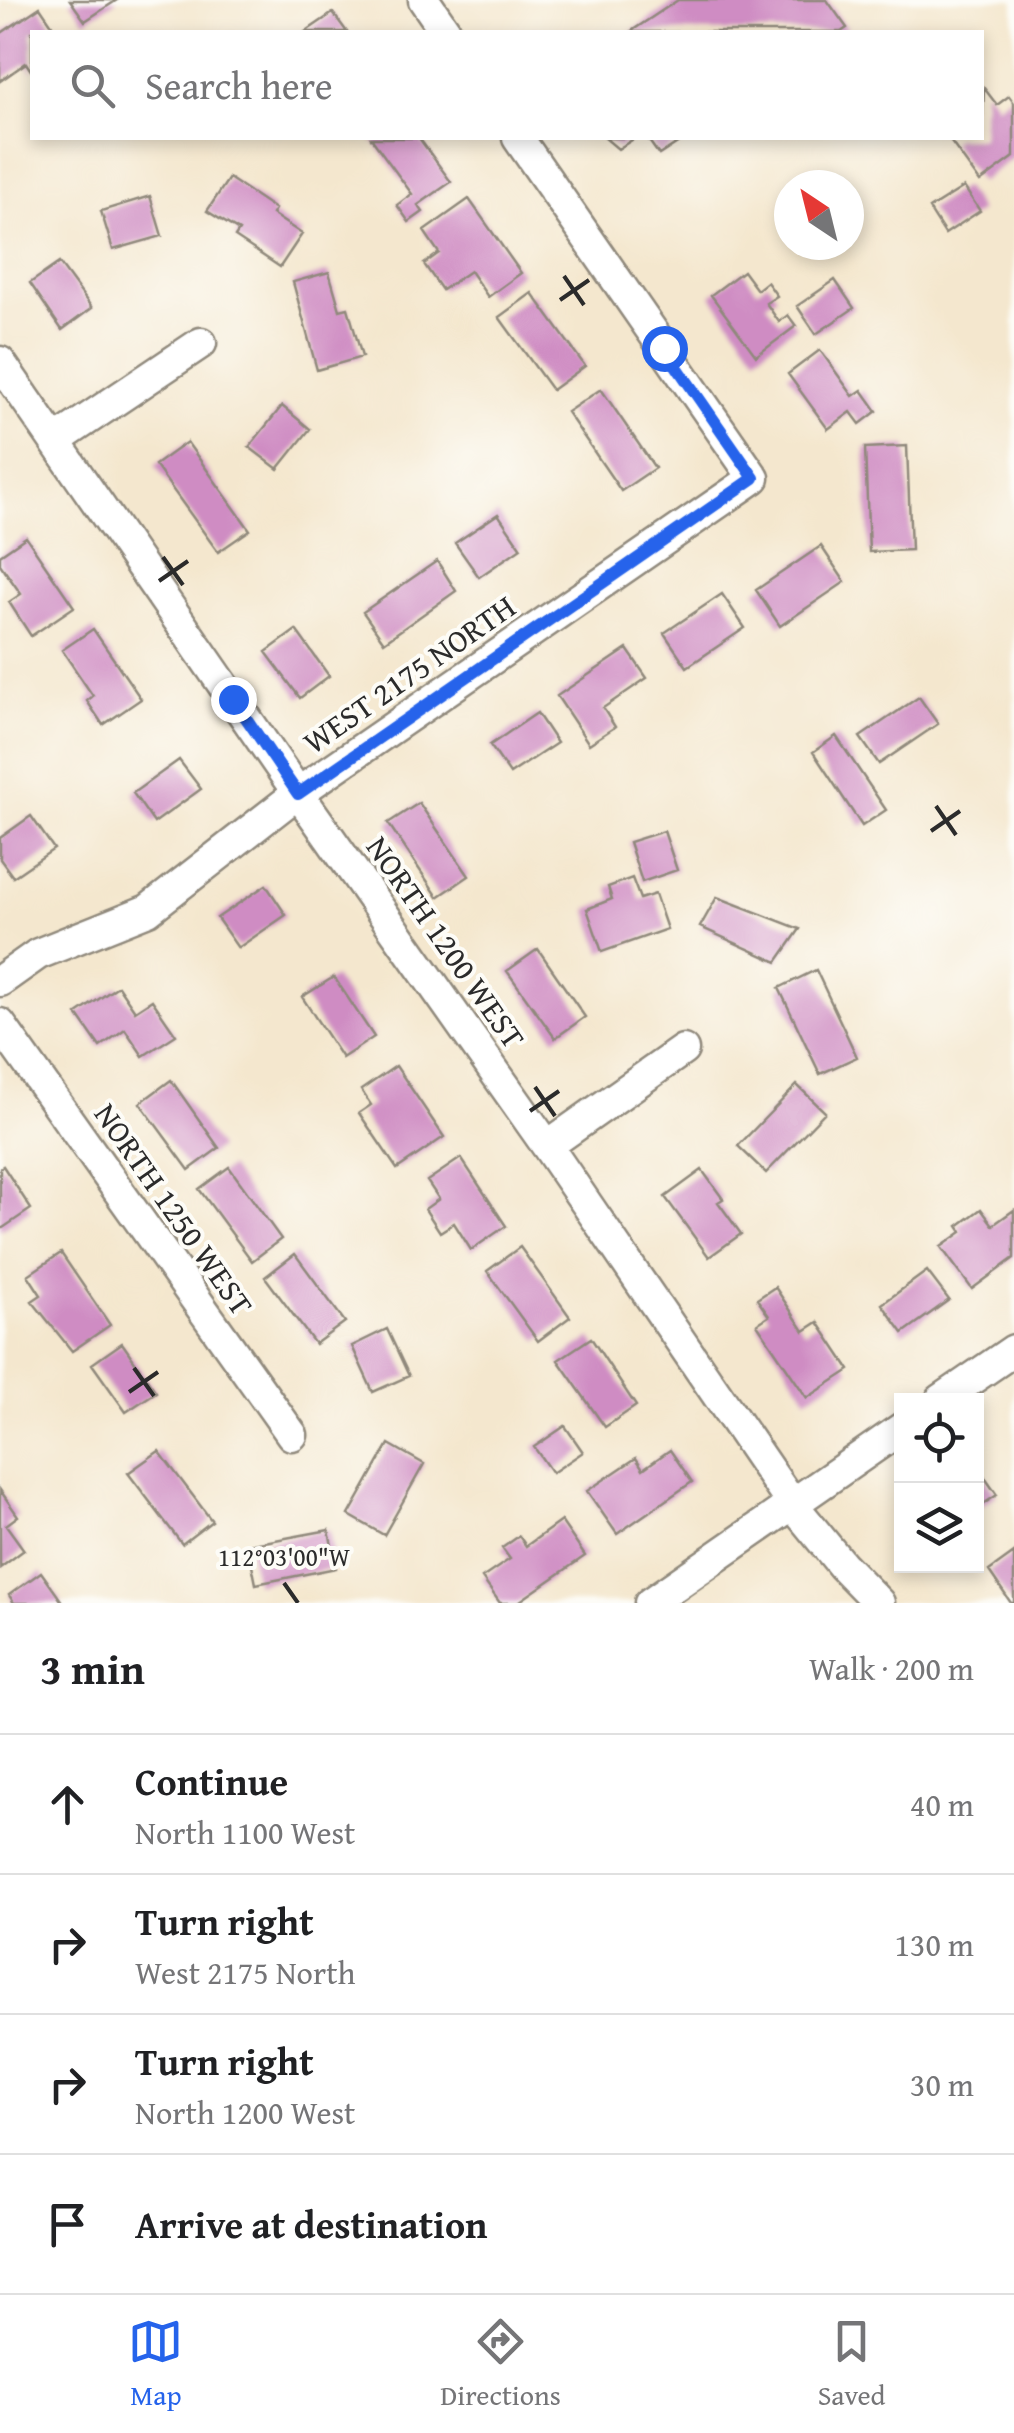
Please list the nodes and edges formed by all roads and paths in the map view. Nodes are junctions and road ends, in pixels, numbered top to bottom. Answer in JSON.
{"nodes":[{"id":1,"x":424,"y":0,"type":"edge"},
{"id":2,"x":445,"y":30,"type":"edge"},
{"id":3,"x":519,"y":140,"type":"edge"},
{"id":4,"x":201,"y":343,"type":"dead end"},
{"id":5,"x":0,"y":362,"type":"edge"},
{"id":6,"x":56,"y":441,"type":"junction"},
{"id":7,"x":298,"y":794,"type":"junction"},
{"id":8,"x":0,"y":981,"type":"edge"},
{"id":9,"x":0,"y":1024,"type":"edge"},
{"id":10,"x":683,"y":1050,"type":"dead end"},
{"id":11,"x":548,"y":1146,"type":"junction"},
{"id":12,"x":1014,"y":1350,"type":"edge"},
{"id":13,"x":951,"y":1393,"type":"edge"},
{"id":14,"x":894,"y":1434,"type":"edge"},
{"id":15,"x":292,"y":1435,"type":"dead end"},
{"id":16,"x":792,"y":1504,"type":"junction"},
{"id":17,"x":650,"y":1603,"type":"edge"},
{"id":18,"x":879,"y":1603,"type":"edge"}],
"edges":[{"from":1,"to":2,"type":"street"},
{"from":3,"to":7,"type":"street","name":"WEST 2175 NORTH"},
{"from":4,"to":6,"type":"street"},
{"from":5,"to":6,"type":"street","name":"NORTH 1200 WEST"},
{"from":6,"to":7,"type":"street","name":"NORTH 1200 WEST"},
{"from":7,"to":8,"type":"street","name":"WEST 2175 NORTH"},
{"from":7,"to":11,"type":"street","name":"NORTH 1200 WEST"},
{"from":9,"to":15,"type":"street","name":"NORTH 1250 WEST"},
{"from":10,"to":11,"type":"street"},
{"from":11,"to":16,"type":"street","name":"NORTH 1200 WEST"},
{"from":12,"to":13,"type":"street"},
{"from":14,"to":16,"type":"street"},
{"from":16,"to":17,"type":"street"},
{"from":16,"to":18,"type":"street","name":"NORTH 1200 WEST"}]}
